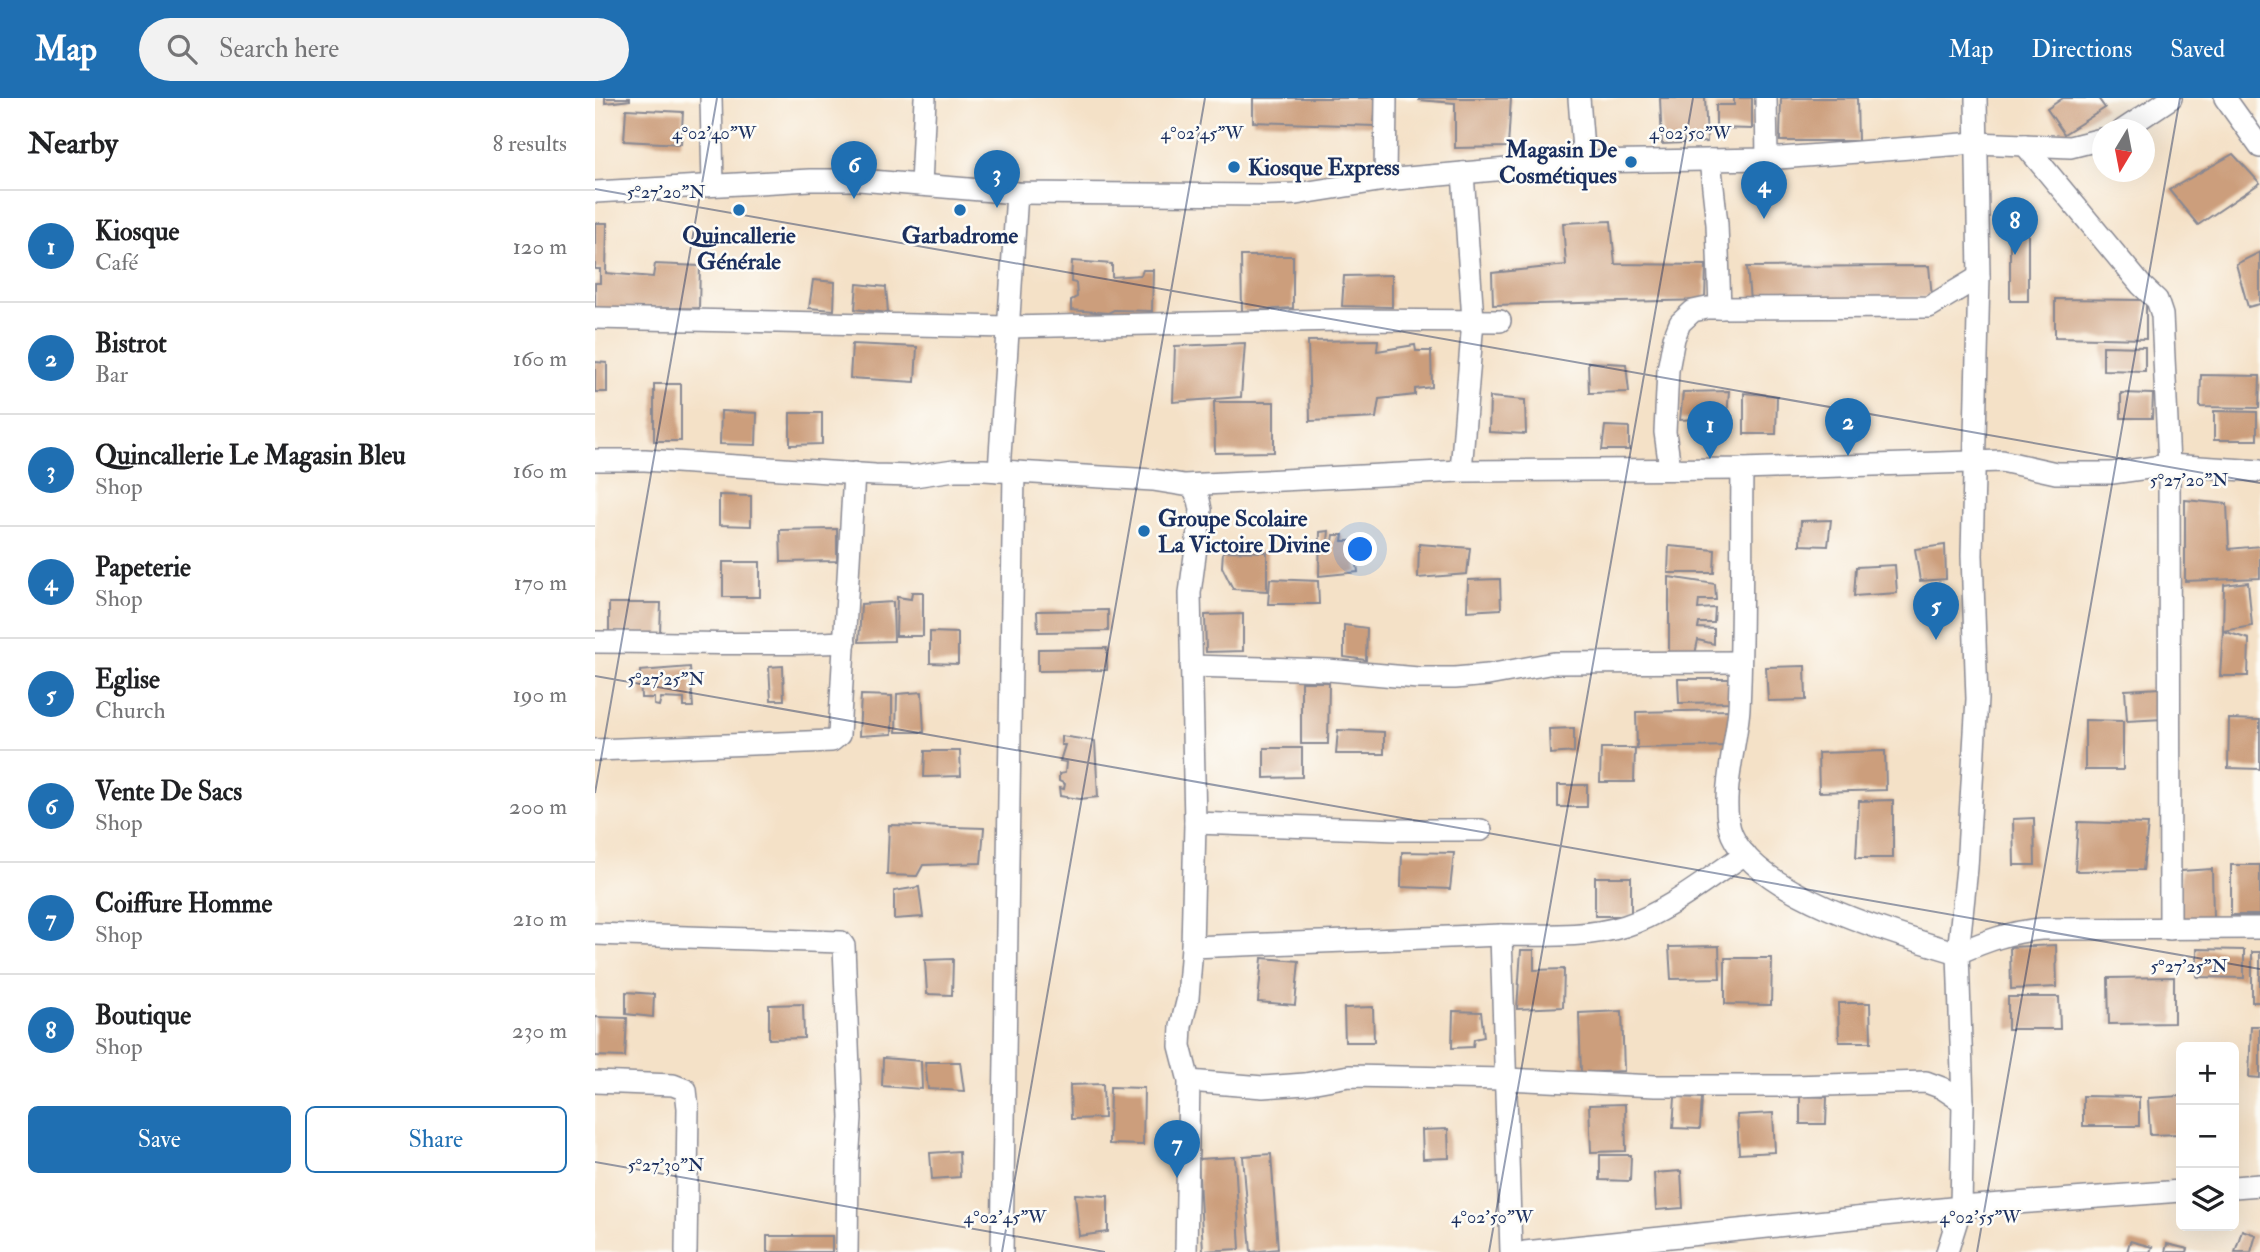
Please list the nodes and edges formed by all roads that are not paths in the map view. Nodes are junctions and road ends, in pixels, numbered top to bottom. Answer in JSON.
{"nodes":[{"id":1,"x":711,"y":98,"type":"edge"},
{"id":2,"x":925,"y":98,"type":"edge"},
{"id":3,"x":1386,"y":98,"type":"edge"},
{"id":4,"x":1579,"y":98,"type":"edge"},
{"id":5,"x":1766,"y":98,"type":"edge"},
{"id":6,"x":1976,"y":98,"type":"edge"},
{"id":7,"x":2171,"y":98,"type":"edge"},
{"id":8,"x":2225,"y":98,"type":"edge"},
{"id":9,"x":2140,"y":119,"type":"edge"},
{"id":10,"x":2092,"y":142,"type":"edge"},
{"id":11,"x":1976,"y":143,"type":"junction"},
{"id":12,"x":2025,"y":145,"type":"junction"},
{"id":13,"x":2260,"y":147,"type":"edge"},
{"id":14,"x":1767,"y":159,"type":"junction"},
{"id":15,"x":1710,"y":160,"type":"junction"},
{"id":16,"x":1584,"y":162,"type":"junction"},
{"id":17,"x":1463,"y":173,"type":"junction"},
{"id":18,"x":1385,"y":180,"type":"junction"},
{"id":19,"x":713,"y":185,"type":"junction"},
{"id":20,"x":921,"y":185,"type":"junction"},
{"id":21,"x":595,"y":192,"type":"edge"},
{"id":22,"x":1017,"y":193,"type":"junction"},
{"id":23,"x":1979,"y":277,"type":"junction"},
{"id":24,"x":1720,"y":308,"type":"junction"},
{"id":25,"x":595,"y":318,"type":"edge"},
{"id":26,"x":1473,"y":320,"type":"junction"},
{"id":27,"x":1500,"y":321,"type":"dead end"},
{"id":28,"x":1008,"y":327,"type":"junction"},
{"id":29,"x":595,"y":460,"type":"edge"},
{"id":30,"x":1973,"y":464,"type":"junction"},
{"id":31,"x":2169,"y":465,"type":"junction"},
{"id":32,"x":1670,"y":468,"type":"junction"},
{"id":33,"x":1742,"y":469,"type":"junction"},
{"id":34,"x":1461,"y":471,"type":"junction"},
{"id":35,"x":2260,"y":471,"type":"edge"},
{"id":36,"x":1007,"y":472,"type":"junction"},
{"id":37,"x":854,"y":473,"type":"junction"},
{"id":38,"x":1192,"y":485,"type":"junction"},
{"id":39,"x":595,"y":642,"type":"edge"},
{"id":40,"x":845,"y":642,"type":"junction"},
{"id":41,"x":1740,"y":662,"type":"junction"},
{"id":42,"x":1191,"y":666,"type":"junction"},
{"id":43,"x":595,"y":750,"type":"edge"},
{"id":44,"x":1195,"y":822,"type":"junction"},
{"id":45,"x":1481,"y":830,"type":"dead end"},
{"id":46,"x":1745,"y":854,"type":"junction"},
{"id":47,"x":2260,"y":928,"type":"edge"},
{"id":48,"x":2170,"y":929,"type":"junction"},
{"id":49,"x":595,"y":934,"type":"edge"},
{"id":50,"x":1501,"y":935,"type":"junction"},
{"id":51,"x":1192,"y":947,"type":"junction"},
{"id":52,"x":1958,"y":953,"type":"junction"},
{"id":53,"x":1506,"y":1079,"type":"junction"},
{"id":54,"x":1189,"y":1081,"type":"junction"},
{"id":55,"x":595,"y":1082,"type":"edge"},
{"id":56,"x":1963,"y":1102,"type":"junction"},
{"id":57,"x":2260,"y":1185,"type":"edge"},
{"id":58,"x":2239,"y":1187,"type":"edge"},
{"id":59,"x":2176,"y":1191,"type":"edge"},
{"id":60,"x":1961,"y":1207,"type":"junction"},
{"id":61,"x":1695,"y":1243,"type":"edge"},
{"id":62,"x":686,"y":1252,"type":"edge"},
{"id":63,"x":847,"y":1252,"type":"edge"},
{"id":64,"x":1002,"y":1252,"type":"edge"},
{"id":65,"x":1186,"y":1252,"type":"edge"},
{"id":66,"x":1511,"y":1252,"type":"edge"},
{"id":67,"x":1525,"y":1252,"type":"edge"},
{"id":68,"x":1947,"y":1252,"type":"edge"}],
"edges":[{"from":1,"to":19,"type":"street"},
{"from":2,"to":20,"type":"street"},
{"from":3,"to":18,"type":"street"},
{"from":4,"to":16,"type":"street"},
{"from":5,"to":14,"type":"street"},
{"from":6,"to":11,"type":"street"},
{"from":7,"to":9,"type":"street"},
{"from":8,"to":13,"type":"street"},
{"from":10,"to":12,"type":"street"},
{"from":11,"to":12,"type":"street"},
{"from":11,"to":14,"type":"street"},
{"from":11,"to":23,"type":"street"},
{"from":12,"to":31,"type":"street"},
{"from":14,"to":15,"type":"street"},
{"from":15,"to":16,"type":"street"},
{"from":15,"to":24,"type":"street"},
{"from":16,"to":17,"type":"street"},
{"from":17,"to":18,"type":"street"},
{"from":17,"to":26,"type":"street"},
{"from":18,"to":22,"type":"street"},
{"from":19,"to":20,"type":"street"},
{"from":19,"to":21,"type":"street"},
{"from":20,"to":22,"type":"street"},
{"from":22,"to":28,"type":"street"},
{"from":23,"to":24,"type":"street"},
{"from":23,"to":30,"type":"street"},
{"from":24,"to":32,"type":"street"},
{"from":25,"to":28,"type":"street"},
{"from":26,"to":27,"type":"street"},
{"from":26,"to":28,"type":"street"},
{"from":26,"to":34,"type":"street"},
{"from":28,"to":36,"type":"street"},
{"from":29,"to":37,"type":"street"},
{"from":30,"to":31,"type":"street"},
{"from":30,"to":33,"type":"street"},
{"from":30,"to":52,"type":"street"},
{"from":31,"to":35,"type":"street"},
{"from":31,"to":48,"type":"street"},
{"from":32,"to":33,"type":"street"},
{"from":32,"to":34,"type":"street"},
{"from":33,"to":41,"type":"street"},
{"from":34,"to":38,"type":"street"},
{"from":36,"to":37,"type":"street"},
{"from":36,"to":38,"type":"street"},
{"from":36,"to":64,"type":"street"},
{"from":37,"to":40,"type":"street"},
{"from":38,"to":42,"type":"street"},
{"from":39,"to":40,"type":"street"},
{"from":40,"to":43,"type":"street"},
{"from":41,"to":42,"type":"street"},
{"from":41,"to":46,"type":"street"},
{"from":42,"to":44,"type":"street"},
{"from":44,"to":45,"type":"street"},
{"from":44,"to":51,"type":"street"},
{"from":46,"to":50,"type":"street"},
{"from":46,"to":52,"type":"street"},
{"from":47,"to":48,"type":"street"},
{"from":48,"to":52,"type":"street"},
{"from":49,"to":63,"type":"street"},
{"from":50,"to":51,"type":"street"},
{"from":50,"to":53,"type":"street"},
{"from":51,"to":54,"type":"street"},
{"from":52,"to":56,"type":"street"},
{"from":53,"to":54,"type":"street"},
{"from":53,"to":56,"type":"street"},
{"from":53,"to":66,"type":"street"},
{"from":54,"to":65,"type":"street"},
{"from":55,"to":62,"type":"street"},
{"from":56,"to":60,"type":"street"},
{"from":57,"to":58,"type":"street"},
{"from":59,"to":60,"type":"street"},
{"from":60,"to":61,"type":"street"},
{"from":60,"to":68,"type":"street"},
{"from":61,"to":67,"type":"street"}]}
